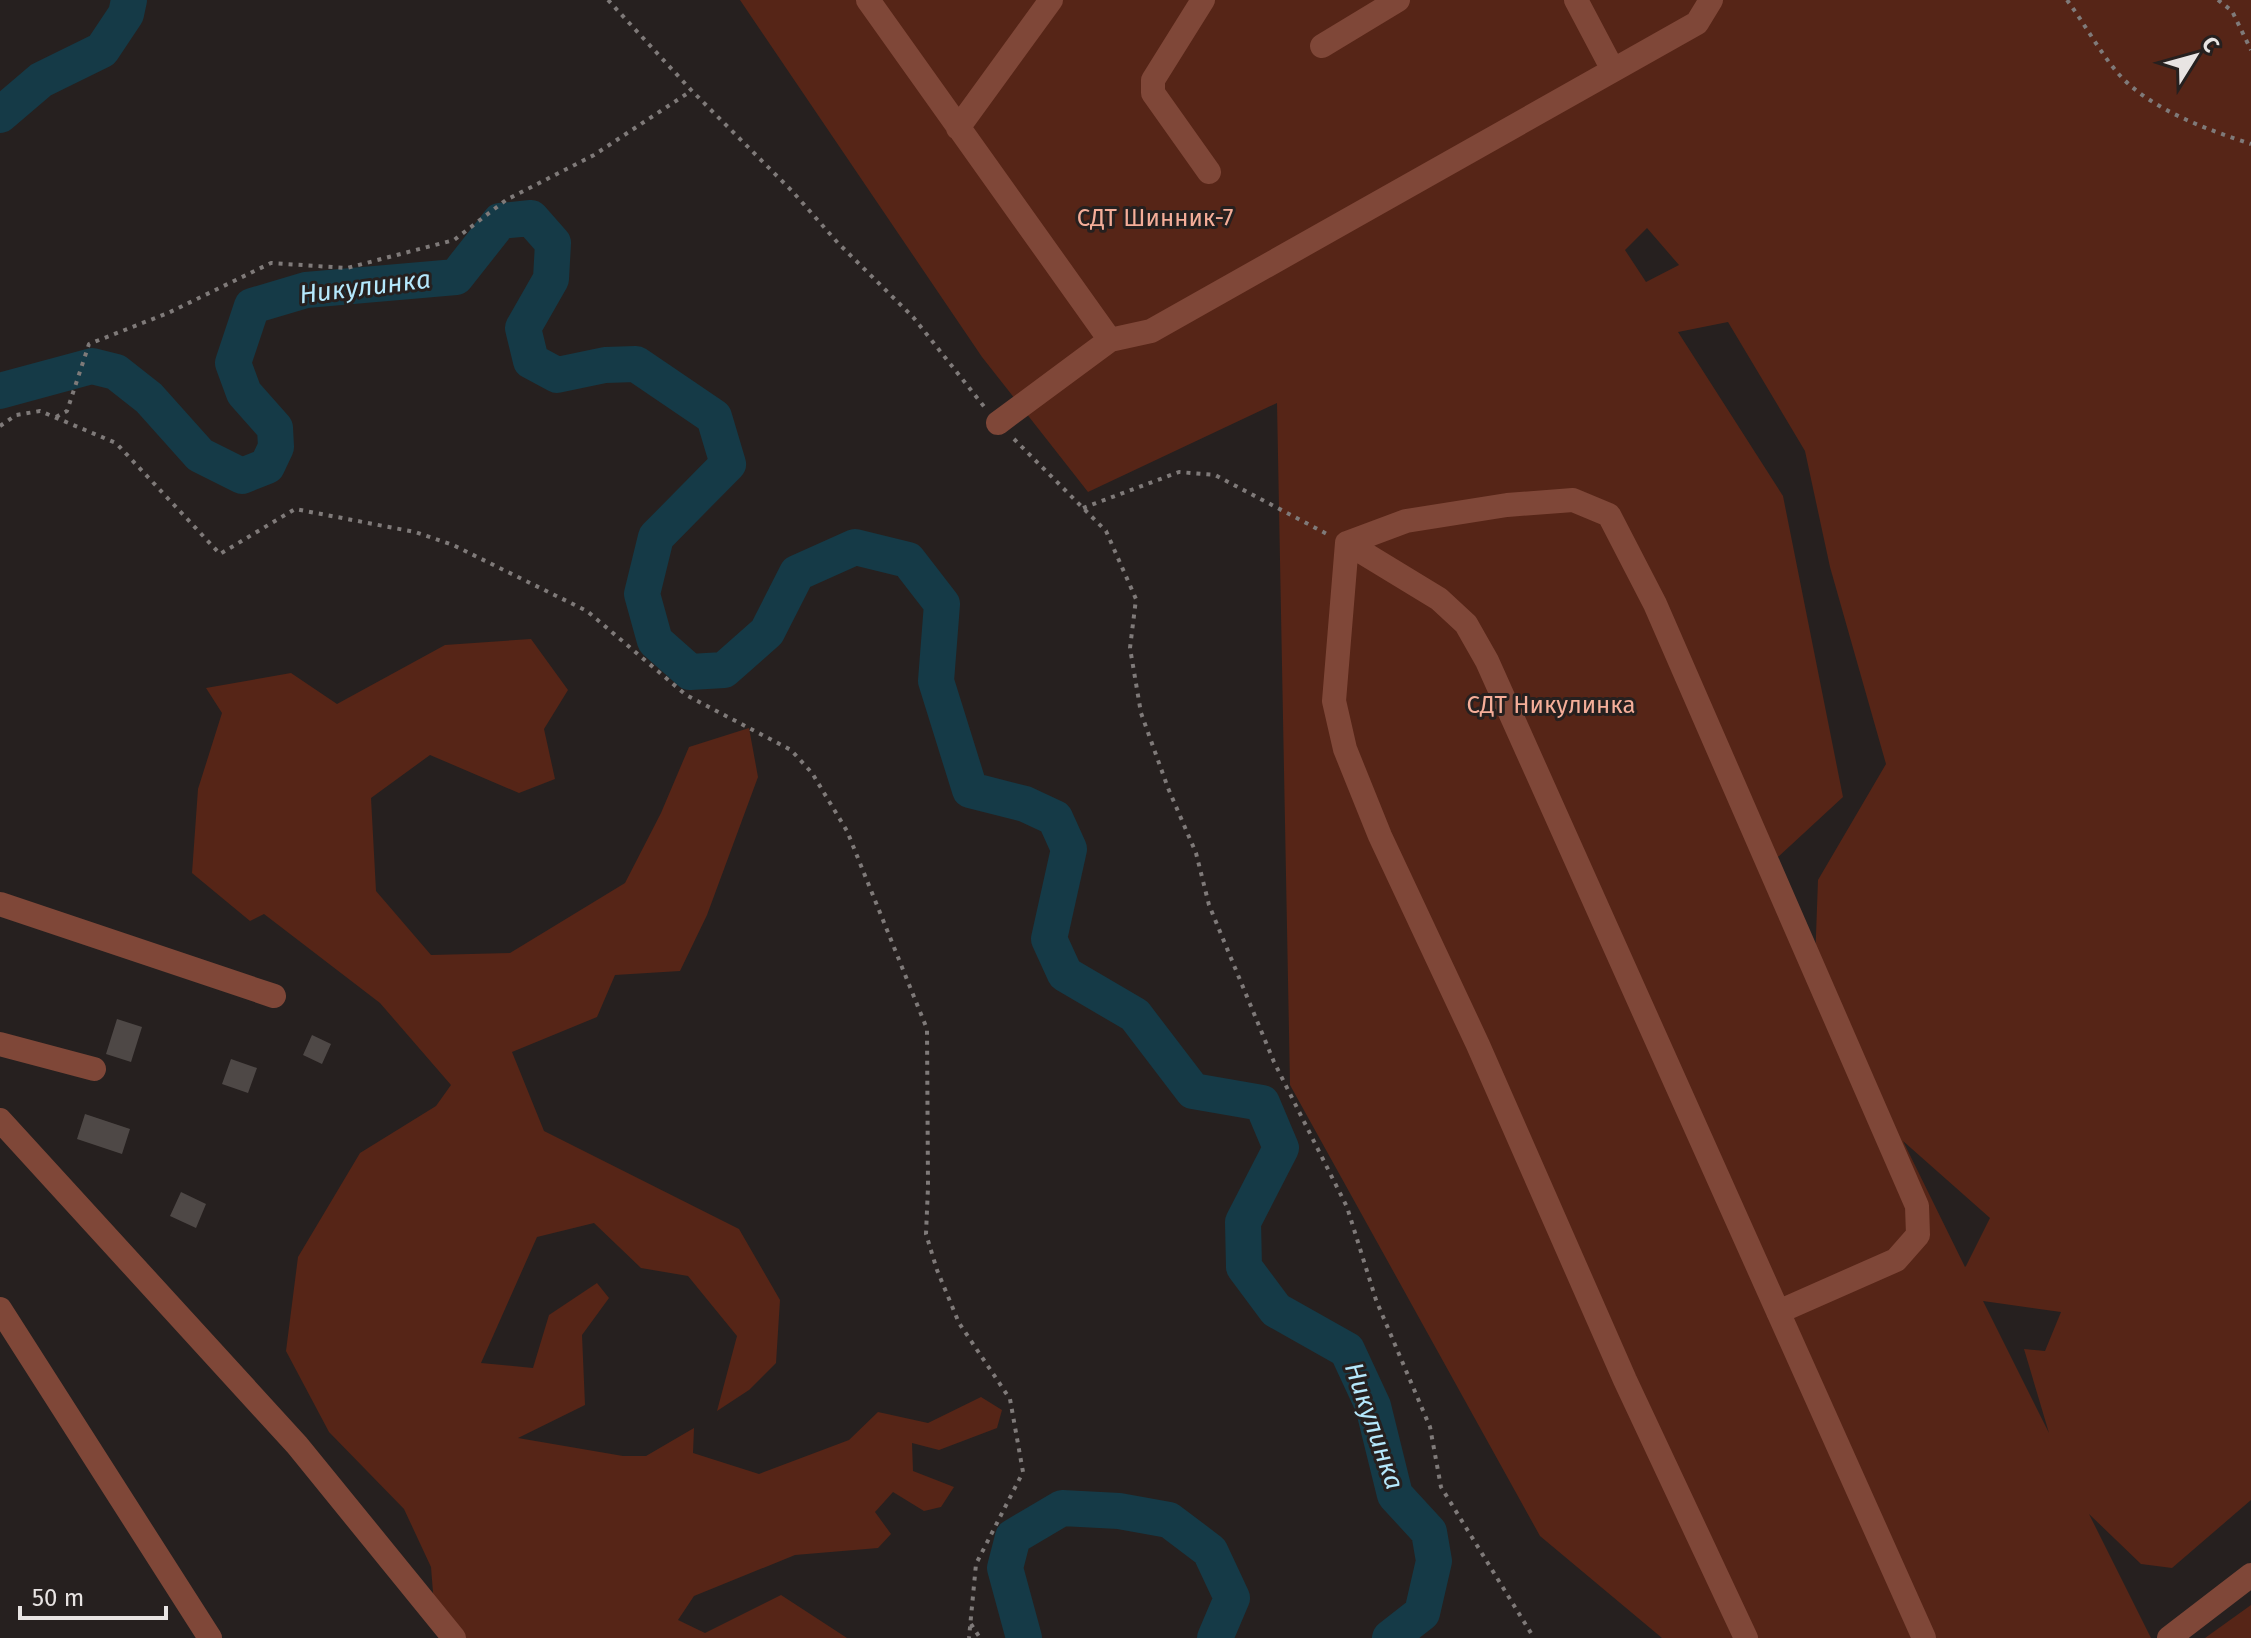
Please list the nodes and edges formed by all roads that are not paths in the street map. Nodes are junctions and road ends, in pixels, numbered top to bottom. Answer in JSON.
{"nodes":[{"id":1,"x":868,"y":0,"type":"edge"},
{"id":2,"x":1051,"y":0,"type":"edge"},
{"id":3,"x":1203,"y":0,"type":"edge"},
{"id":4,"x":1398,"y":0,"type":"edge"},
{"id":5,"x":1576,"y":0,"type":"edge"},
{"id":6,"x":1711,"y":0,"type":"edge"},
{"id":7,"x":1322,"y":46,"type":"dead end"},
{"id":8,"x":1613,"y":70,"type":"junction"},
{"id":9,"x":958,"y":128,"type":"junction"},
{"id":10,"x":1209,"y":172,"type":"dead end"},
{"id":11,"x":1110,"y":340,"type":"junction"},
{"id":12,"x":998,"y":423,"type":"road end"},
{"id":13,"x":1347,"y":543,"type":"junction"},
{"id":14,"x":0,"y":904,"type":"edge"},
{"id":15,"x":274,"y":996,"type":"dead end"},
{"id":16,"x":0,"y":1044,"type":"edge"},
{"id":17,"x":94,"y":1069,"type":"dead end"},
{"id":18,"x":0,"y":1120,"type":"edge"},
{"id":19,"x":0,"y":1309,"type":"edge"},
{"id":20,"x":1778,"y":1312,"type":"junction"},
{"id":21,"x":2251,"y":1575,"type":"edge"},
{"id":22,"x":210,"y":1638,"type":"edge"},
{"id":23,"x":454,"y":1638,"type":"edge"},
{"id":24,"x":1746,"y":1638,"type":"edge"},
{"id":25,"x":1924,"y":1638,"type":"edge"},
{"id":26,"x":2169,"y":1638,"type":"edge"}],
"edges":[{"from":1,"to":9,"type":"street"},
{"from":2,"to":9,"type":"street"},
{"from":3,"to":10,"type":"street"},
{"from":4,"to":7,"type":"street"},
{"from":5,"to":8,"type":"street"},
{"from":6,"to":8,"type":"street"},
{"from":8,"to":11,"type":"street"},
{"from":9,"to":11,"type":"street"},
{"from":11,"to":12,"type":"street"},
{"from":13,"to":20,"type":"street"},
{"from":13,"to":20,"type":"street"},
{"from":13,"to":24,"type":"street"},
{"from":14,"to":15,"type":"street"},
{"from":16,"to":17,"type":"street"},
{"from":18,"to":23,"type":"street"},
{"from":19,"to":22,"type":"street"},
{"from":20,"to":25,"type":"street"},
{"from":21,"to":26,"type":"street"}]}
